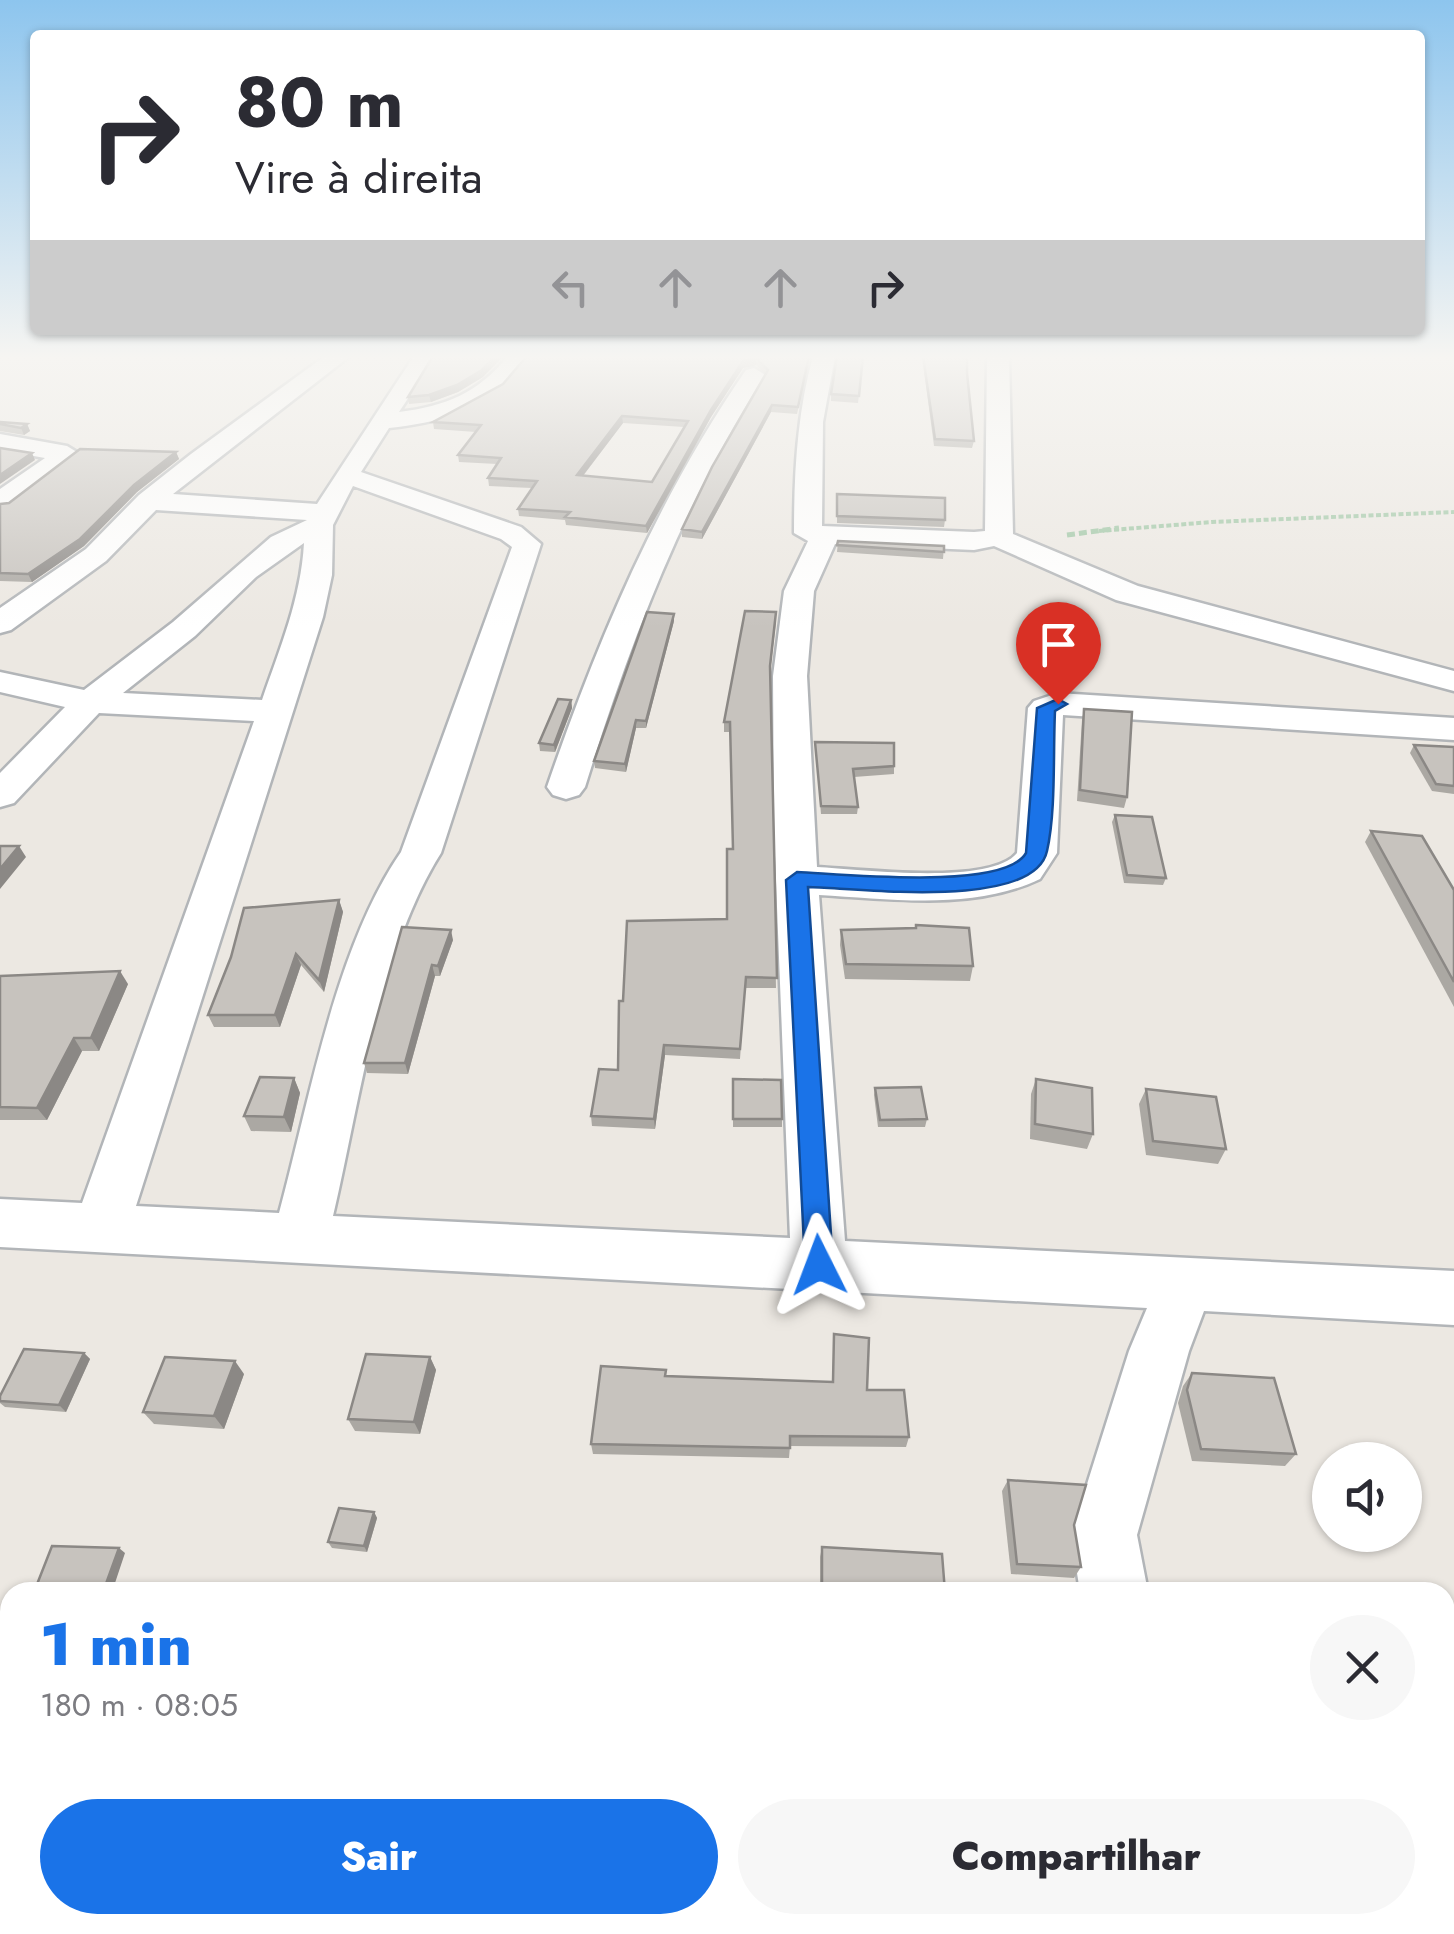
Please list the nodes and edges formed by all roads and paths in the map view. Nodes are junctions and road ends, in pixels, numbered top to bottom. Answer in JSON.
{"nodes":[{"id":1,"x":24,"y":446,"type":"edge"},
{"id":2,"x":221,"y":446,"type":"edge"},
{"id":3,"x":365,"y":446,"type":"edge"},
{"id":4,"x":709,"y":446,"type":"edge"},
{"id":5,"x":808,"y":446,"type":"edge"},
{"id":6,"x":996,"y":446,"type":"edge"},
{"id":7,"x":346,"y":475,"type":"junction"},
{"id":8,"x":0,"y":501,"type":"edge"},
{"id":9,"x":150,"y":501,"type":"junction"},
{"id":10,"x":1454,"y":512,"type":"edge"},
{"id":11,"x":322,"y":519,"type":"junction"},
{"id":12,"x":825,"y":535,"type":"junction"},
{"id":13,"x":1006,"y":542,"type":"junction"},
{"id":14,"x":0,"y":623,"type":"edge"},
{"id":15,"x":1454,"y":681,"type":"edge"},
{"id":16,"x":0,"y":682,"type":"edge"},
{"id":17,"x":90,"y":702,"type":"junction"},
{"id":18,"x":273,"y":711,"type":"junction"},
{"id":19,"x":1454,"y":729,"type":"edge"},
{"id":20,"x":566,"y":787,"type":"dead end"},
{"id":21,"x":0,"y":794,"type":"edge"},
{"id":22,"x":797,"y":880,"type":"junction"},
{"id":23,"x":0,"y":1223,"type":"edge"},
{"id":24,"x":101,"y":1228,"type":"junction"},
{"id":25,"x":300,"y":1238,"type":"junction"},
{"id":26,"x":819,"y":1265,"type":"junction"},
{"id":27,"x":1186,"y":1284,"type":"junction"},
{"id":28,"x":1454,"y":1298,"type":"edge"},
{"id":29,"x":1112,"y":1582,"type":"edge"}],
"edges":[{"from":1,"to":8,"type":"street"},
{"from":2,"to":9,"type":"street"},
{"from":3,"to":7,"type":"street"},
{"from":4,"to":20,"type":"street"},
{"from":5,"to":12,"type":"street"},
{"from":6,"to":13,"type":"street"},
{"from":7,"to":11,"type":"street"},
{"from":7,"to":25,"type":"street"},
{"from":9,"to":11,"type":"street"},
{"from":9,"to":14,"type":"street"},
{"from":10,"to":13,"type":"path"},
{"from":11,"to":17,"type":"street"},
{"from":11,"to":18,"type":"street"},
{"from":12,"to":13,"type":"street"},
{"from":12,"to":22,"type":"street"},
{"from":13,"to":15,"type":"street"},
{"from":16,"to":17,"type":"street"},
{"from":17,"to":18,"type":"street"},
{"from":17,"to":21,"type":"street"},
{"from":18,"to":24,"type":"street"},
{"from":19,"to":22,"type":"street"},
{"from":22,"to":26,"type":"street"},
{"from":23,"to":24,"type":"street"},
{"from":24,"to":25,"type":"street"},
{"from":25,"to":26,"type":"street"},
{"from":26,"to":27,"type":"street"},
{"from":27,"to":28,"type":"street"},
{"from":27,"to":29,"type":"street"}]}
